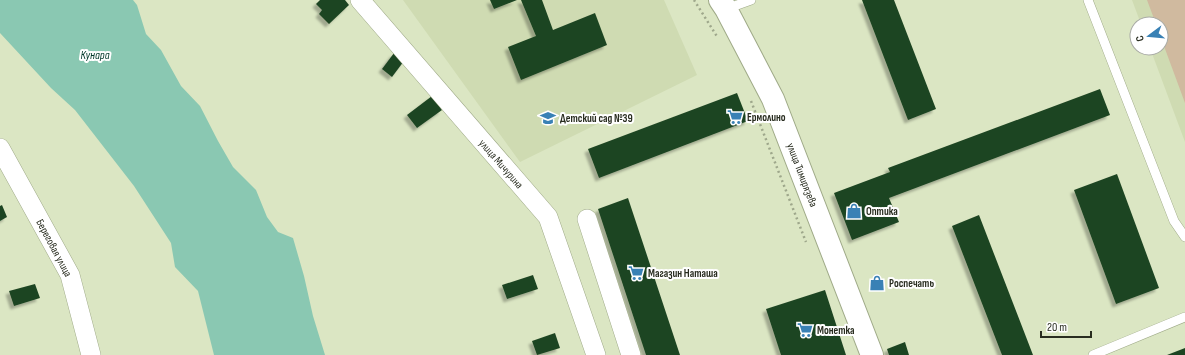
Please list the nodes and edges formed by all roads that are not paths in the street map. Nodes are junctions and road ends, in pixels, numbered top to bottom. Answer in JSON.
{"nodes":[{"id":1,"x":360,"y":0,"type":"edge"},
{"id":2,"x":750,"y":0,"type":"edge"},
{"id":3,"x":1088,"y":0,"type":"edge"},
{"id":4,"x":723,"y":4,"type":"edge"},
{"id":5,"x":0,"y":148,"type":"edge"},
{"id":6,"x":587,"y":219,"type":"dead end"},
{"id":7,"x":1185,"y":237,"type":"edge"},
{"id":8,"x":1185,"y":316,"type":"edge"},
{"id":9,"x":91,"y":355,"type":"edge"},
{"id":10,"x":596,"y":355,"type":"edge"},
{"id":11,"x":631,"y":355,"type":"edge"},
{"id":12,"x":872,"y":355,"type":"edge"},
{"id":13,"x":1093,"y":355,"type":"edge"}],
"edges":[{"from":1,"to":10,"type":"street","name":"улица Мичурина"},
{"from":2,"to":4,"type":"lane"},
{"from":3,"to":7,"type":"lane"},
{"from":4,"to":12,"type":"street","name":"улица Тимирязева"},
{"from":5,"to":9,"type":"street","name":"Береговая улица"},
{"from":6,"to":11,"type":"street"},
{"from":8,"to":13,"type":"lane"}]}
